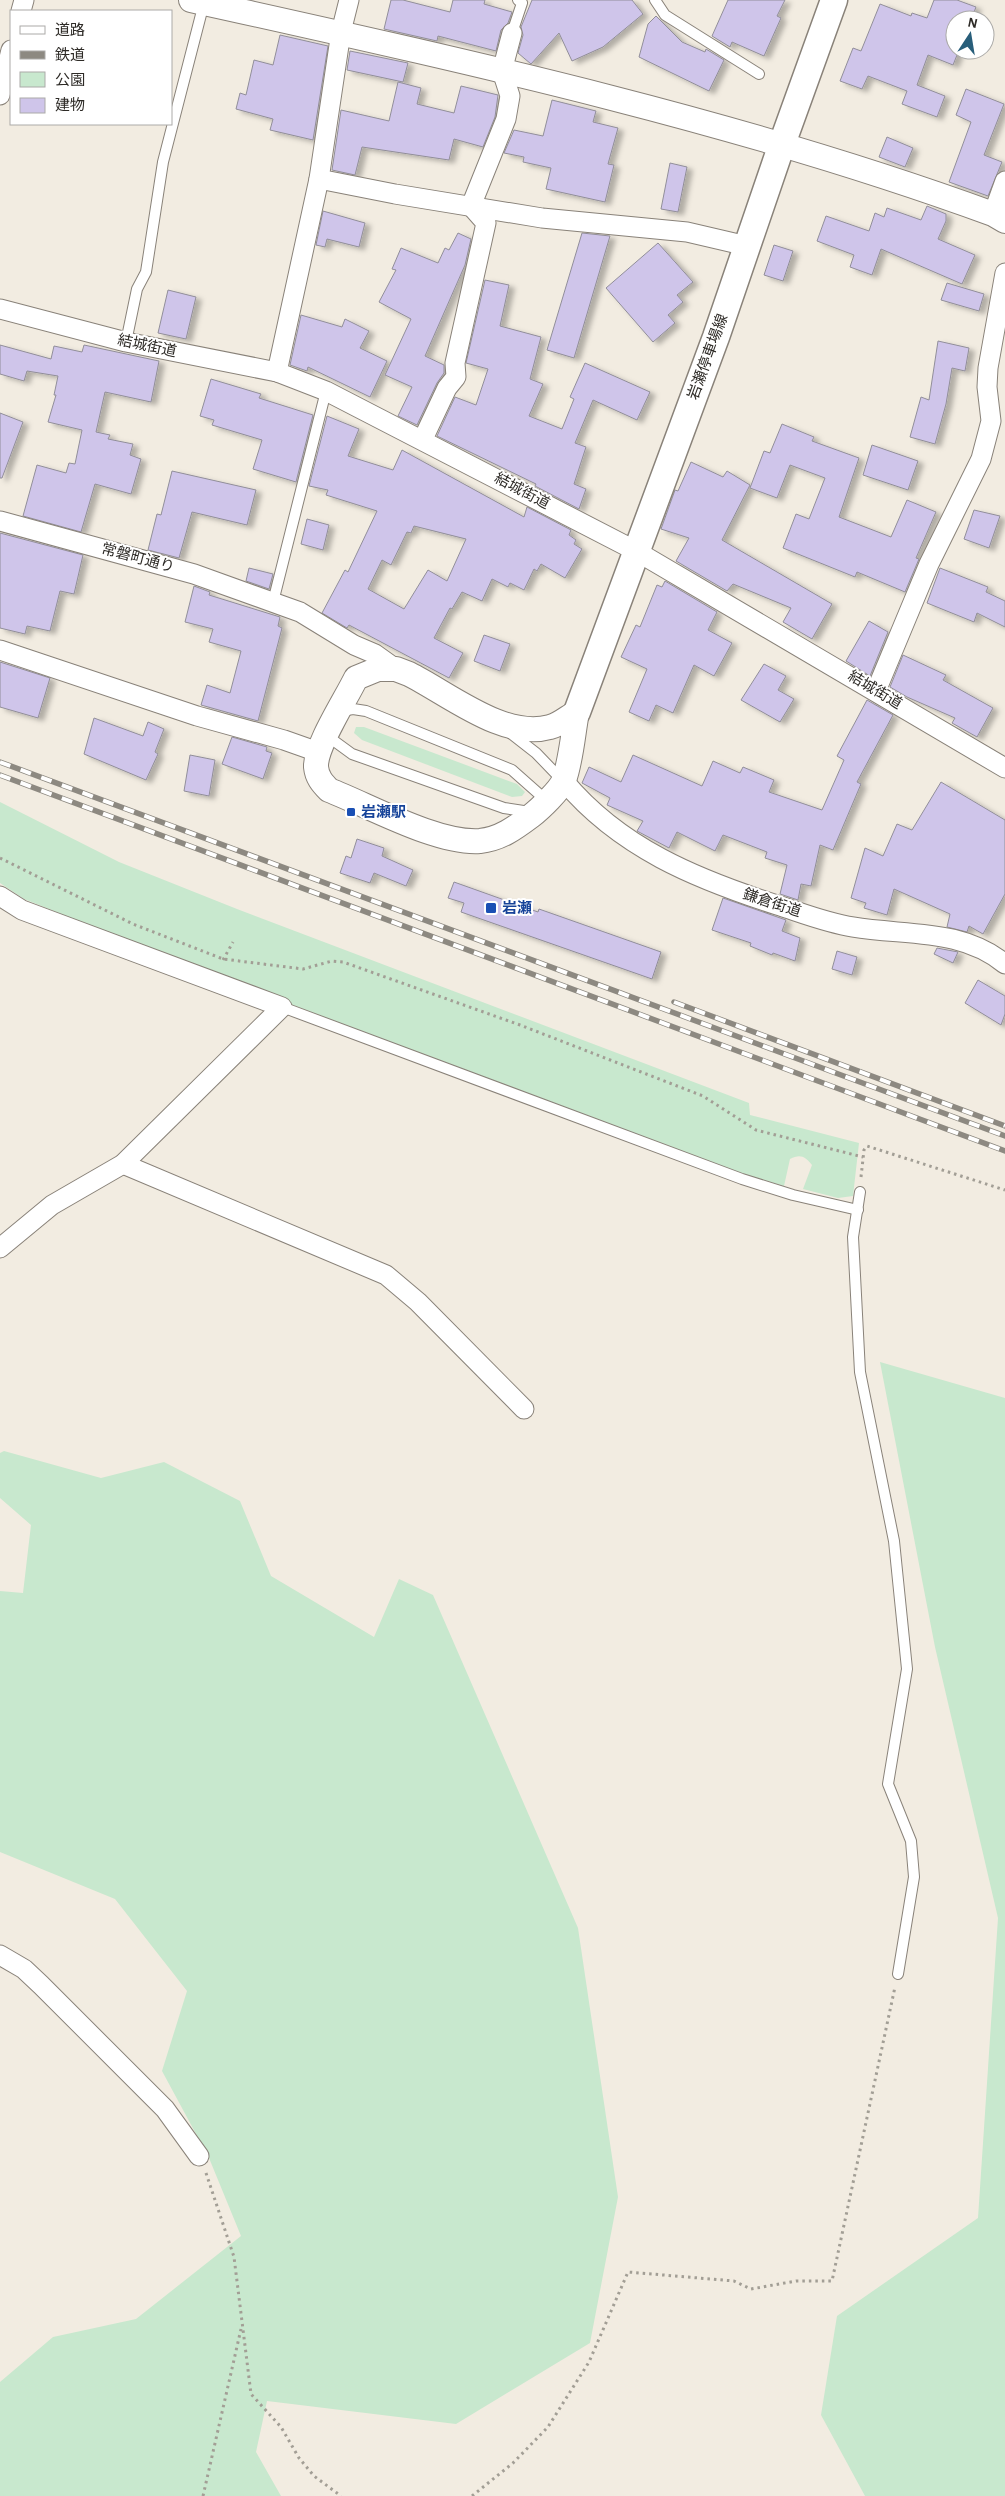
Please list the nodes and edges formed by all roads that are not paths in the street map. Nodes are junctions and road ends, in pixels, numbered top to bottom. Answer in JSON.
{"nodes":[{"id":1,"x":349,"y":0,"type":"edge"},
{"id":2,"x":518,"y":0,"type":"edge"},
{"id":3,"x":655,"y":0,"type":"edge"},
{"id":4,"x":834,"y":0,"type":"edge"},
{"id":5,"x":198,"y":1,"type":"edge"},
{"id":6,"x":341,"y":32,"type":"junction"},
{"id":7,"x":512,"y":33,"type":"joint"},
{"id":8,"x":10,"y":54,"type":"edge"},
{"id":9,"x":502,"y":71,"type":"junction"},
{"id":10,"x":759,"y":74,"type":"dead end"},
{"id":11,"x":0,"y":95,"type":"edge"},
{"id":12,"x":172,"y":121,"type":"edge"},
{"id":13,"x":171,"y":125,"type":"edge"},
{"id":14,"x":782,"y":144,"type":"junction"},
{"id":15,"x":319,"y":179,"type":"junction"},
{"id":16,"x":1005,"y":181,"type":"edge"},
{"id":17,"x":471,"y":206,"type":"junction"},
{"id":18,"x":999,"y":217,"type":"edge"},
{"id":19,"x":747,"y":246,"type":"junction"},
{"id":20,"x":1005,"y":273,"type":"edge"},
{"id":21,"x":0,"y":309,"type":"edge"},
{"id":22,"x":126,"y":342,"type":"junction"},
{"id":23,"x":277,"y":372,"type":"junction"},
{"id":24,"x":326,"y":391,"type":"junction"},
{"id":25,"x":423,"y":439,"type":"junction"},
{"id":26,"x":0,"y":521,"type":"edge"},
{"id":27,"x":636,"y":551,"type":"junction"},
{"id":28,"x":274,"y":602,"type":"junction"},
{"id":29,"x":354,"y":645,"type":"junction"},
{"id":30,"x":0,"y":650,"type":"edge"},
{"id":31,"x":396,"y":669,"type":"junction"},
{"id":32,"x":356,"y":678,"type":"junction"},
{"id":33,"x":876,"y":691,"type":"junction"},
{"id":34,"x":340,"y":711,"type":"junction"},
{"id":35,"x":577,"y":712,"type":"junction"},
{"id":36,"x":496,"y":722,"type":"junction"},
{"id":37,"x":322,"y":744,"type":"junction"},
{"id":38,"x":1005,"y":768,"type":"edge"},
{"id":39,"x":564,"y":781,"type":"junction"},
{"id":40,"x":542,"y":807,"type":"junction"},
{"id":41,"x":0,"y":896,"type":"edge"},
{"id":42,"x":1005,"y":964,"type":"edge"},
{"id":43,"x":282,"y":1007,"type":"junction"},
{"id":44,"x":123,"y":1164,"type":"junction"},
{"id":45,"x":860,"y":1192,"type":"road end"},
{"id":46,"x":858,"y":1210,"type":"junction"},
{"id":47,"x":0,"y":1248,"type":"edge"},
{"id":48,"x":524,"y":1409,"type":"dead end"},
{"id":49,"x":0,"y":1956,"type":"edge"},
{"id":50,"x":898,"y":1974,"type":"road end"},
{"id":51,"x":199,"y":2156,"type":"road end"}],
"edges":[{"from":1,"to":6,"type":"street"},
{"from":2,"to":7,"type":"lane"},
{"from":3,"to":10,"type":"lane"},
{"from":4,"to":14,"type":"main road","name":"岩瀬停車場線"},
{"from":5,"to":6,"type":"street"},
{"from":5,"to":12,"type":"lane"},
{"from":6,"to":9,"type":"street"},
{"from":6,"to":15,"type":"street"},
{"from":7,"to":9,"type":"street"},
{"from":8,"to":11,"type":"street"},
{"from":9,"to":14,"type":"street"},
{"from":9,"to":17,"type":"street"},
{"from":13,"to":22,"type":"lane"},
{"from":14,"to":18,"type":"street"},
{"from":14,"to":19,"type":"main road","name":"岩瀬停車場線"},
{"from":15,"to":17,"type":"street"},
{"from":15,"to":23,"type":"street"},
{"from":16,"to":18,"type":"street"},
{"from":17,"to":19,"type":"street"},
{"from":17,"to":25,"type":"street"},
{"from":19,"to":27,"type":"main road","name":"岩瀬停車場線"},
{"from":20,"to":33,"type":"street"},
{"from":21,"to":22,"type":"street","name":"結城街道"},
{"from":22,"to":23,"type":"street","name":"結城街道"},
{"from":23,"to":24,"type":"street","name":"結城街道"},
{"from":24,"to":25,"type":"street","name":"結城街道"},
{"from":24,"to":28,"type":"lane"},
{"from":25,"to":27,"type":"street","name":"結城街道"},
{"from":26,"to":28,"type":"street","name":"常磐町通り"},
{"from":27,"to":33,"type":"street","name":"結城街道"},
{"from":27,"to":35,"type":"main road","name":"岩瀬停車場線"},
{"from":28,"to":29,"type":"street","name":"常磐町通り"},
{"from":29,"to":31,"type":"street","name":"常磐町通り"},
{"from":29,"to":32,"type":"street"},
{"from":30,"to":37,"type":"street"},
{"from":31,"to":32,"type":"street"},
{"from":31,"to":36,"type":"street"},
{"from":32,"to":34,"type":"street"},
{"from":33,"to":38,"type":"street","name":"結城街道"},
{"from":34,"to":37,"type":"street"},
{"from":34,"to":40,"type":"lane"},
{"from":35,"to":36,"type":"street"},
{"from":35,"to":39,"type":"street"},
{"from":36,"to":39,"type":"lane"},
{"from":37,"to":40,"type":"lane"},
{"from":37,"to":40,"type":"street"},
{"from":39,"to":40,"type":"street"},
{"from":39,"to":42,"type":"street","name":"鎌倉街道"},
{"from":41,"to":43,"type":"street"},
{"from":43,"to":44,"type":"street"},
{"from":43,"to":46,"type":"lane"},
{"from":44,"to":47,"type":"street"},
{"from":44,"to":48,"type":"street"},
{"from":45,"to":46,"type":"lane"},
{"from":46,"to":50,"type":"lane"},
{"from":49,"to":51,"type":"street"}]}
